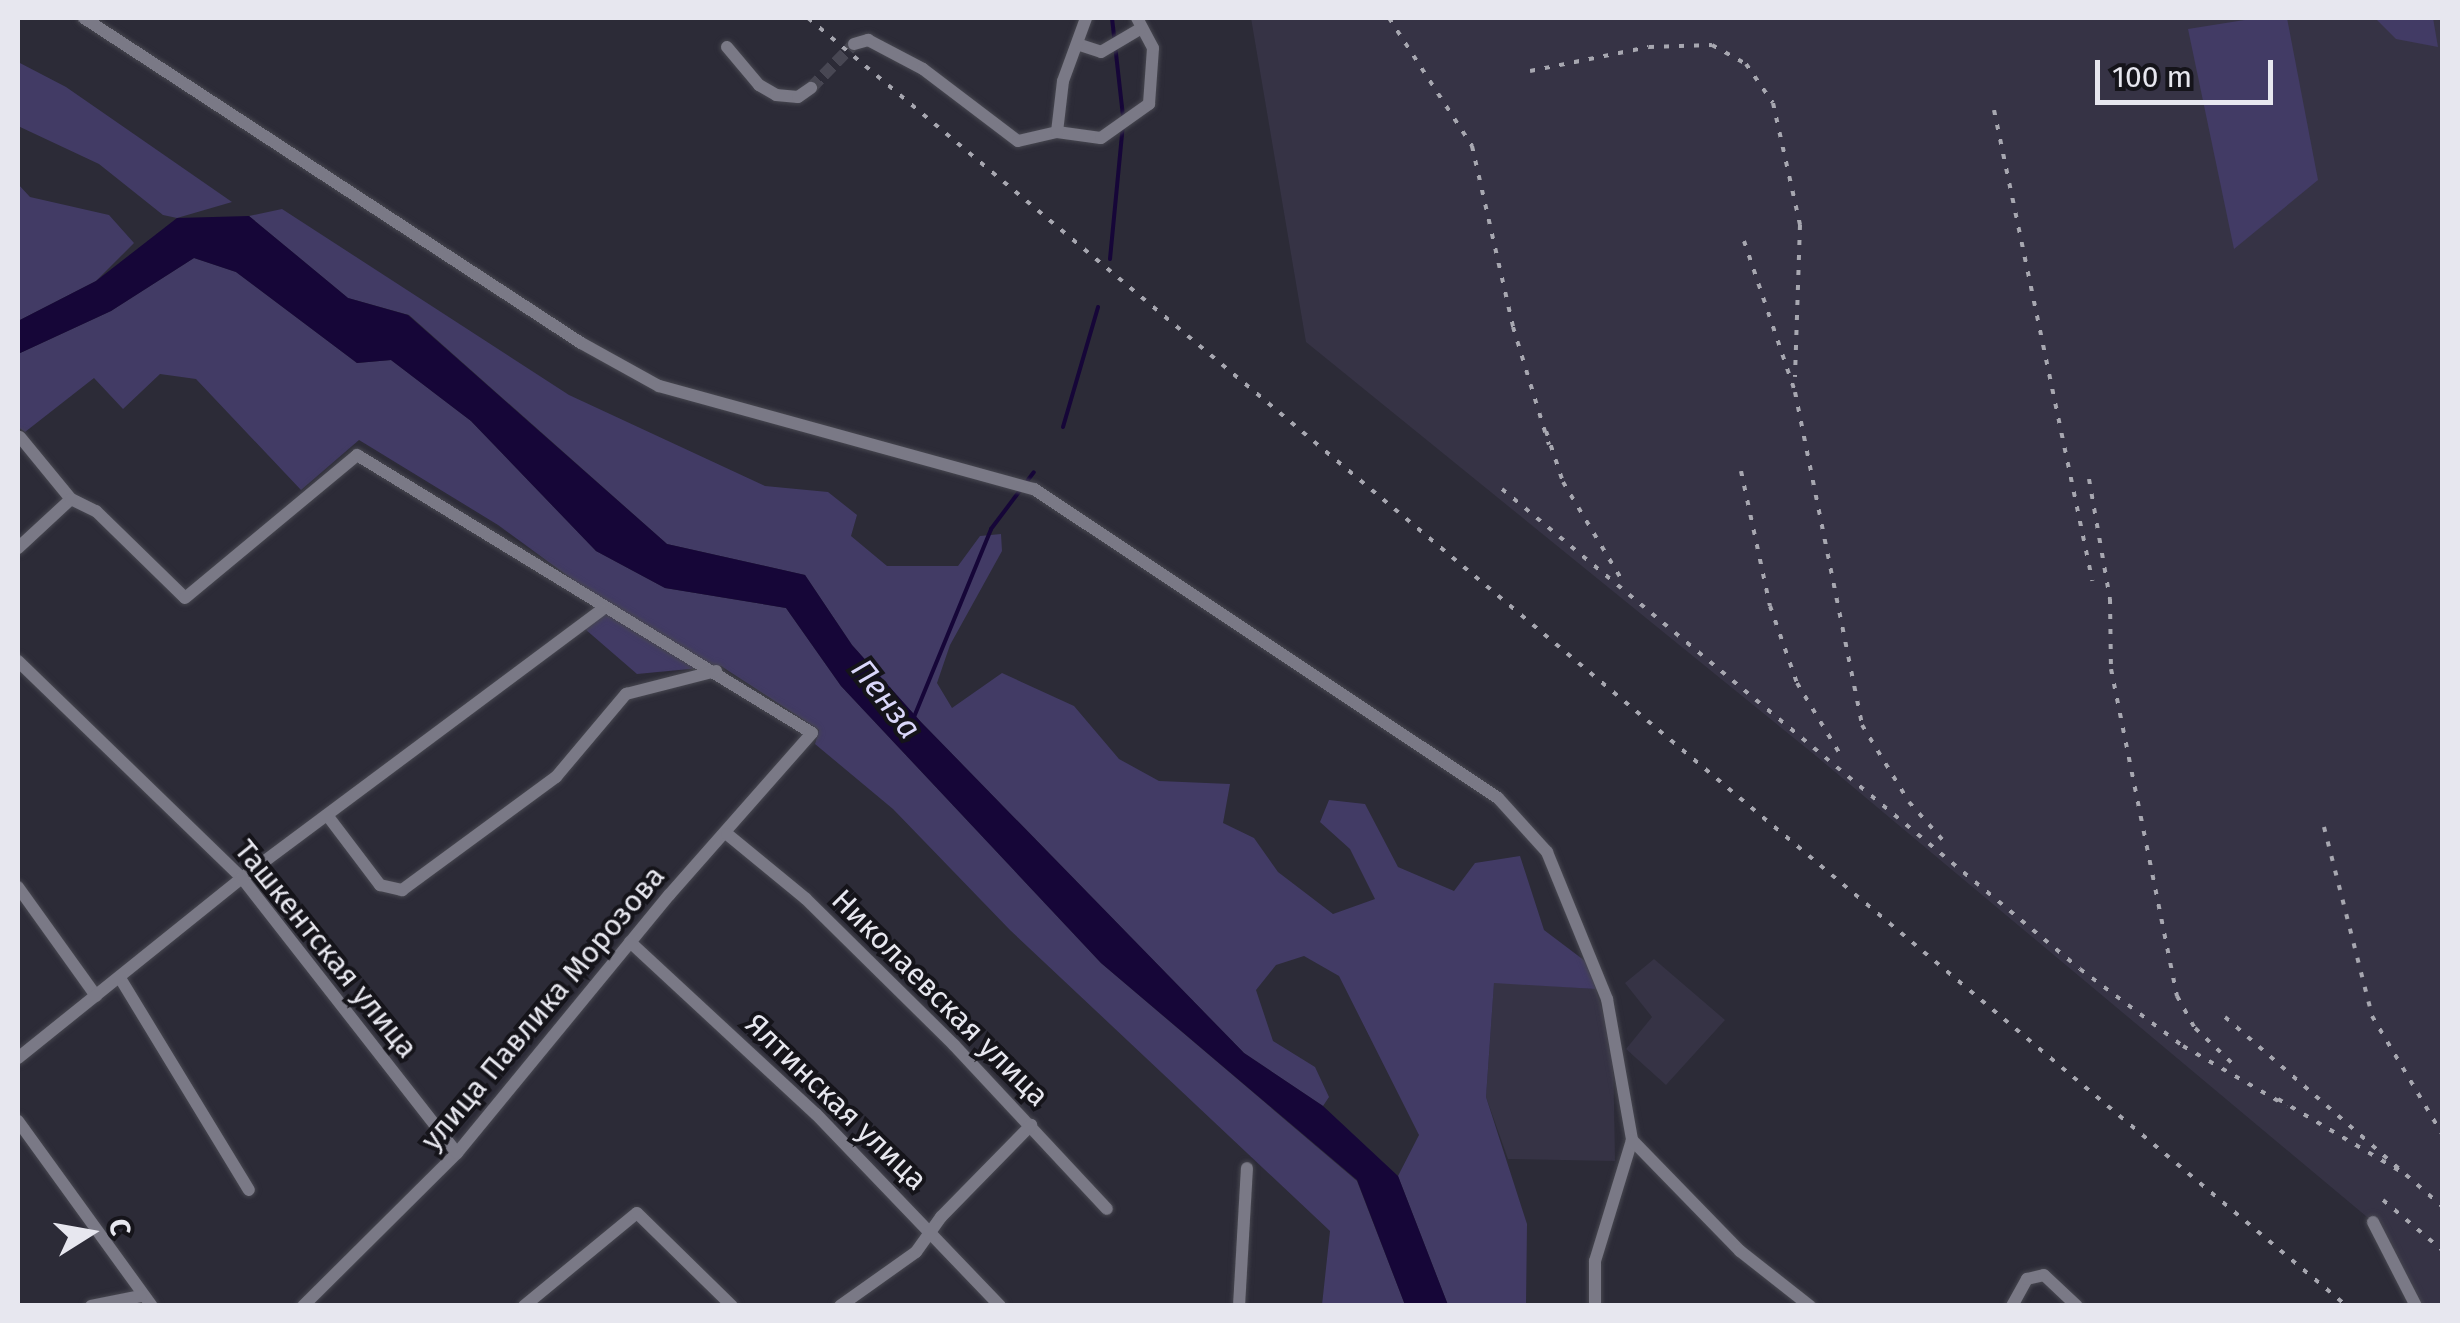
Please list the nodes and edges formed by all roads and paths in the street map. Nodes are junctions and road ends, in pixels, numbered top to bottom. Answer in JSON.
{"nodes":[{"id":1,"x":84,"y":18,"type":"edge"},
{"id":2,"x":1086,"y":18,"type":"edge"},
{"id":3,"x":1139,"y":23,"type":"edge"},
{"id":4,"x":854,"y":44,"type":"dead end"},
{"id":5,"x":1077,"y":44,"type":"junction"},
{"id":6,"x":728,"y":46,"type":"dead end"},
{"id":7,"x":811,"y":88,"type":"tunnel mouth"},
{"id":8,"x":1056,"y":132,"type":"junction"},
{"id":9,"x":20,"y":437,"type":"dead end"},
{"id":10,"x":71,"y":499,"type":"junction"},
{"id":11,"x":18,"y":548,"type":"edge"},
{"id":12,"x":601,"y":610,"type":"junction"},
{"id":13,"x":18,"y":661,"type":"edge"},
{"id":14,"x":716,"y":671,"type":"junction"},
{"id":15,"x":327,"y":815,"type":"junction"},
{"id":16,"x":726,"y":834,"type":"junction"},
{"id":17,"x":242,"y":878,"type":"junction"},
{"id":18,"x":18,"y":887,"type":"edge"},
{"id":19,"x":630,"y":942,"type":"junction"},
{"id":20,"x":120,"y":978,"type":"junction"},
{"id":21,"x":96,"y":996,"type":"junction"},
{"id":22,"x":18,"y":1058,"type":"edge"},
{"id":23,"x":18,"y":1121,"type":"edge"},
{"id":24,"x":1030,"y":1124,"type":"junction"},
{"id":25,"x":1632,"y":1140,"type":"junction"},
{"id":26,"x":457,"y":1153,"type":"junction"},
{"id":27,"x":1247,"y":1168,"type":"dead end"},
{"id":28,"x":249,"y":1190,"type":"dead end"},
{"id":29,"x":1107,"y":1209,"type":"dead end"},
{"id":30,"x":2373,"y":1222,"type":"dead end"},
{"id":31,"x":932,"y":1234,"type":"junction"},
{"id":32,"x":146,"y":1301,"type":"edge"},
{"id":33,"x":732,"y":1305,"type":"edge"},
{"id":34,"x":92,"y":1306,"type":"edge"},
{"id":35,"x":303,"y":1306,"type":"edge"},
{"id":36,"x":524,"y":1306,"type":"edge"},
{"id":37,"x":840,"y":1306,"type":"edge"},
{"id":38,"x":1000,"y":1306,"type":"edge"},
{"id":39,"x":1239,"y":1306,"type":"edge"},
{"id":40,"x":1595,"y":1306,"type":"edge"},
{"id":41,"x":1810,"y":1306,"type":"edge"},
{"id":42,"x":2012,"y":1306,"type":"edge"},
{"id":43,"x":2077,"y":1306,"type":"edge"},
{"id":44,"x":2416,"y":1306,"type":"edge"}],
"edges":[{"from":1,"to":25,"type":"street"},
{"from":2,"to":5,"type":"street"},
{"from":3,"to":5,"type":"street"},
{"from":3,"to":8,"type":"street"},
{"from":4,"to":8,"type":"street"},
{"from":5,"to":8,"type":"street"},
{"from":6,"to":7,"type":"street"},
{"from":9,"to":10,"type":"street"},
{"from":10,"to":11,"type":"street"},
{"from":10,"to":12,"type":"street"},
{"from":12,"to":14,"type":"street"},
{"from":12,"to":15,"type":"street"},
{"from":13,"to":17,"type":"street","name":"Ташкентская улица"},
{"from":14,"to":15,"type":"street"},
{"from":14,"to":16,"type":"street","name":"улица Павлика Морозова"},
{"from":15,"to":17,"type":"street"},
{"from":16,"to":19,"type":"street","name":"улица Павлика Морозова"},
{"from":16,"to":24,"type":"street","name":"Николаевская улица"},
{"from":17,"to":20,"type":"street"},
{"from":17,"to":26,"type":"street","name":"Ташкентская улица"},
{"from":18,"to":21,"type":"street"},
{"from":19,"to":26,"type":"street","name":"улица Павлика Морозова"},
{"from":19,"to":31,"type":"street","name":"Ялтинская улица"},
{"from":20,"to":21,"type":"street"},
{"from":20,"to":28,"type":"street"},
{"from":21,"to":22,"type":"street"},
{"from":23,"to":32,"type":"street"},
{"from":24,"to":29,"type":"street","name":"Николаевская улица"},
{"from":24,"to":31,"type":"street"},
{"from":25,"to":40,"type":"street"},
{"from":25,"to":41,"type":"street"},
{"from":26,"to":35,"type":"street","name":"улица Павлика Морозова"},
{"from":27,"to":39,"type":"street"},
{"from":30,"to":44,"type":"street"},
{"from":31,"to":37,"type":"street"},
{"from":31,"to":38,"type":"street","name":"Ялтинская улица"},
{"from":32,"to":34,"type":"street"},
{"from":33,"to":36,"type":"street"},
{"from":42,"to":43,"type":"street"}]}
